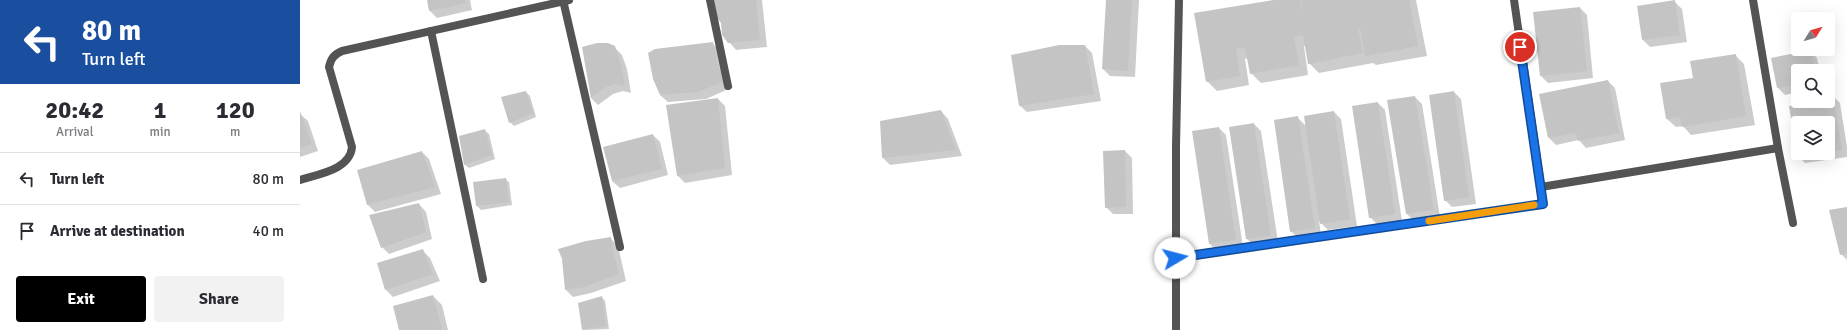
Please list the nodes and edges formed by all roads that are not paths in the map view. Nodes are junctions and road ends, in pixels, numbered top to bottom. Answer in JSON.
{"nodes":[{"id":1,"x":565,"y":0,"type":"edge"},
{"id":2,"x":710,"y":0,"type":"edge"},
{"id":3,"x":1179,"y":0,"type":"edge"},
{"id":4,"x":1514,"y":0,"type":"edge"},
{"id":5,"x":1753,"y":0,"type":"edge"},
{"id":6,"x":431,"y":31,"type":"junction"},
{"id":7,"x":728,"y":86,"type":"dead end"},
{"id":8,"x":1778,"y":148,"type":"junction"},
{"id":9,"x":300,"y":180,"type":"edge"},
{"id":10,"x":1540,"y":187,"type":"junction"},
{"id":11,"x":1793,"y":223,"type":"dead end"},
{"id":12,"x":620,"y":247,"type":"dead end"},
{"id":13,"x":1175,"y":258,"type":"junction"},
{"id":14,"x":483,"y":278,"type":"dead end"},
{"id":15,"x":1176,"y":330,"type":"edge"}],
"edges":[{"from":1,"to":6,"type":"street"},
{"from":1,"to":12,"type":"street"},
{"from":2,"to":7,"type":"street"},
{"from":3,"to":13,"type":"street"},
{"from":4,"to":10,"type":"street"},
{"from":5,"to":8,"type":"street"},
{"from":6,"to":9,"type":"street"},
{"from":6,"to":14,"type":"street"},
{"from":8,"to":10,"type":"street"},
{"from":8,"to":11,"type":"street"},
{"from":10,"to":13,"type":"street"},
{"from":13,"to":15,"type":"street"}]}
